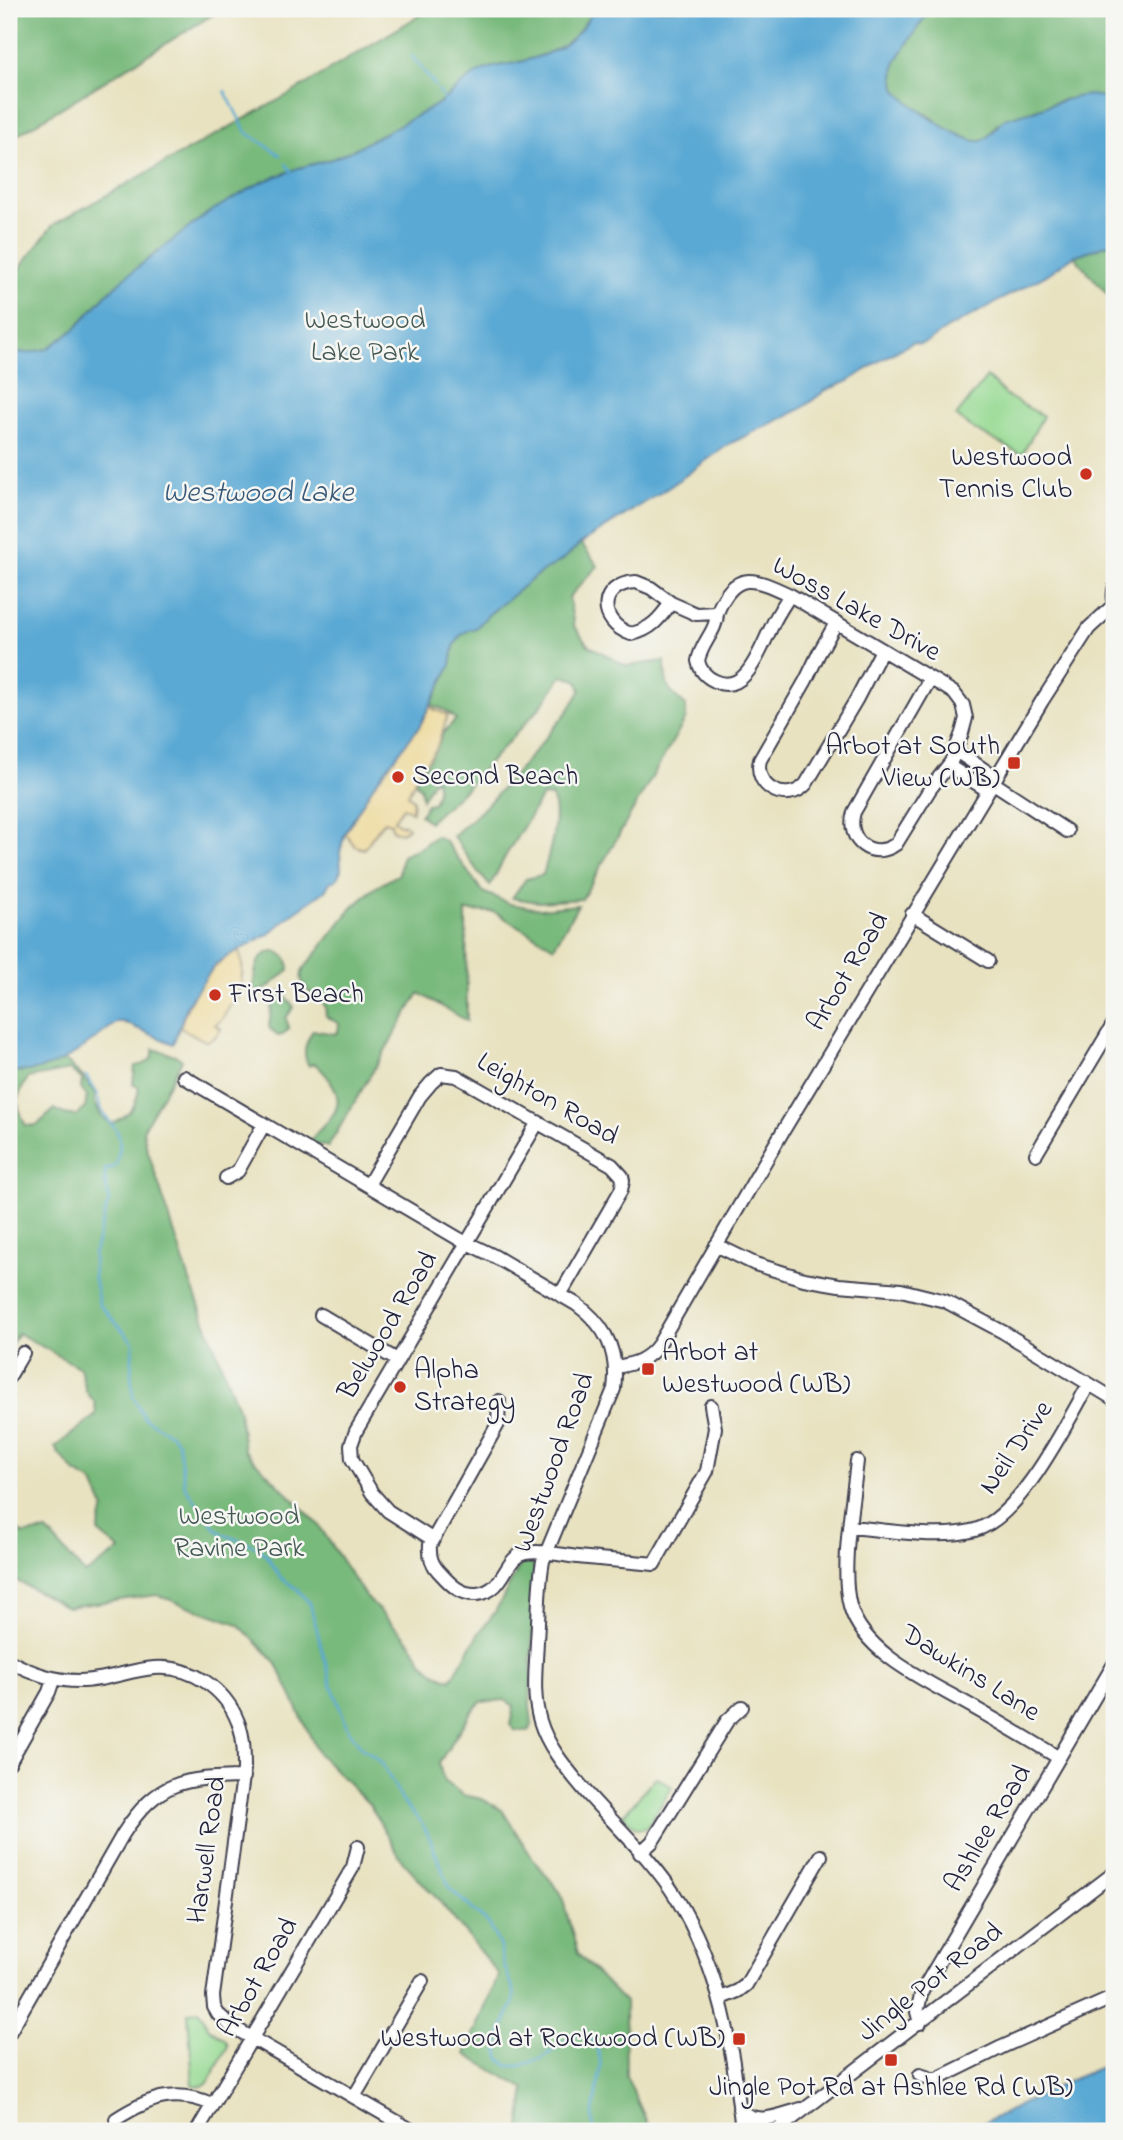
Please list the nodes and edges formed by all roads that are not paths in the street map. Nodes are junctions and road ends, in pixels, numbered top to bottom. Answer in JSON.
{"nodes":[{"id":1,"x":1114,"y":589,"type":"edge"},
{"id":2,"x":790,"y":595,"type":"junction"},
{"id":3,"x":671,"y":603,"type":"junction"},
{"id":4,"x":1114,"y":605,"type":"edge"},
{"id":5,"x":717,"y":612,"type":"junction"},
{"id":6,"x":836,"y":623,"type":"junction"},
{"id":7,"x":882,"y":650,"type":"junction"},
{"id":8,"x":930,"y":679,"type":"junction"},
{"id":9,"x":956,"y":751,"type":"junction"},
{"id":10,"x":949,"y":766,"type":"junction"},
{"id":11,"x":991,"y":783,"type":"junction"},
{"id":12,"x":1068,"y":831,"type":"dead end"},
{"id":13,"x":912,"y":915,"type":"junction"},
{"id":14,"x":988,"y":961,"type":"dead end"},
{"id":15,"x":1114,"y":1023,"type":"edge"},
{"id":16,"x":184,"y":1077,"type":"dead end"},
{"id":17,"x":538,"y":1122,"type":"junction"},
{"id":18,"x":264,"y":1124,"type":"junction"},
{"id":19,"x":1036,"y":1154,"type":"dead end"},
{"id":20,"x":226,"y":1178,"type":"dead end"},
{"id":21,"x":368,"y":1185,"type":"junction"},
{"id":22,"x":466,"y":1243,"type":"junction"},
{"id":23,"x":716,"y":1245,"type":"junction"},
{"id":24,"x":560,"y":1295,"type":"junction"},
{"id":25,"x":321,"y":1315,"type":"dead end"},
{"id":26,"x":23,"y":1353,"type":"dead end"},
{"id":27,"x":397,"y":1360,"type":"junction"},
{"id":28,"x":616,"y":1367,"type":"junction"},
{"id":29,"x":9,"y":1377,"type":"edge"},
{"id":30,"x":1090,"y":1384,"type":"junction"},
{"id":31,"x":1114,"y":1399,"type":"edge"},
{"id":32,"x":499,"y":1401,"type":"dead end"},
{"id":33,"x":711,"y":1406,"type":"dead end"},
{"id":34,"x":857,"y":1461,"type":"dead end"},
{"id":35,"x":850,"y":1527,"type":"junction"},
{"id":36,"x":432,"y":1539,"type":"junction"},
{"id":37,"x":546,"y":1553,"type":"junction"},
{"id":38,"x":9,"y":1661,"type":"edge"},
{"id":39,"x":1114,"y":1664,"type":"edge"},
{"id":40,"x":53,"y":1680,"type":"junction"},
{"id":41,"x":742,"y":1706,"type":"dead end"},
{"id":42,"x":1059,"y":1758,"type":"junction"},
{"id":43,"x":9,"y":1763,"type":"edge"},
{"id":44,"x":244,"y":1777,"type":"junction"},
{"id":45,"x":358,"y":1847,"type":"dead end"},
{"id":46,"x":640,"y":1853,"type":"junction"},
{"id":47,"x":821,"y":1856,"type":"dead end"},
{"id":48,"x":1114,"y":1873,"type":"edge"},
{"id":49,"x":422,"y":1981,"type":"dead end"},
{"id":50,"x":926,"y":1985,"type":"junction"},
{"id":51,"x":1114,"y":1997,"type":"edge"},
{"id":52,"x":721,"y":1998,"type":"junction"},
{"id":53,"x":945,"y":2003,"type":"junction"},
{"id":54,"x":920,"y":2023,"type":"junction"},
{"id":55,"x":9,"y":2033,"type":"edge"},
{"id":56,"x":252,"y":2038,"type":"junction"},
{"id":57,"x":920,"y":2075,"type":"dead end"},
{"id":58,"x":354,"y":2097,"type":"junction"},
{"id":59,"x":212,"y":2104,"type":"junction"},
{"id":60,"x":807,"y":2108,"type":"junction"},
{"id":61,"x":739,"y":2109,"type":"junction"},
{"id":62,"x":116,"y":2119,"type":"dead end"},
{"id":63,"x":197,"y":2131,"type":"edge"},
{"id":64,"x":412,"y":2131,"type":"edge"},
{"id":65,"x":742,"y":2131,"type":"edge"},
{"id":66,"x":776,"y":2131,"type":"edge"}],
"edges":[{"from":1,"to":4,"type":"street","name":"Arbot Road"},
{"from":2,"to":5,"type":"street","name":"Woss Lake Drive"},
{"from":2,"to":5,"type":"street"},
{"from":2,"to":6,"type":"street","name":"Woss Lake Drive"},
{"from":3,"to":3,"type":"street"},
{"from":3,"to":5,"type":"street"},
{"from":4,"to":11,"type":"street","name":"Arbot Road"},
{"from":6,"to":7,"type":"street","name":"Woss Lake Drive"},
{"from":6,"to":7,"type":"street"},
{"from":7,"to":8,"type":"street","name":"Woss Lake Drive"},
{"from":8,"to":9,"type":"street","name":"Woss Lake Drive"},
{"from":8,"to":10,"type":"street","name":"Woss Lake Drive"},
{"from":9,"to":10,"type":"street","name":"Woss Lake Drive"},
{"from":9,"to":11,"type":"street"},
{"from":10,"to":11,"type":"street"},
{"from":11,"to":12,"type":"street"},
{"from":11,"to":13,"type":"street","name":"Arbot Road"},
{"from":13,"to":14,"type":"street"},
{"from":13,"to":23,"type":"street","name":"Arbot Road"},
{"from":15,"to":19,"type":"street"},
{"from":16,"to":18,"type":"street","name":"Westwood Road"},
{"from":17,"to":21,"type":"street","name":"Leighton Road"},
{"from":17,"to":22,"type":"street","name":"Belwood Road"},
{"from":17,"to":24,"type":"street","name":"Leighton Road"},
{"from":18,"to":20,"type":"street"},
{"from":18,"to":21,"type":"street","name":"Westwood Road"},
{"from":21,"to":22,"type":"street","name":"Westwood Road"},
{"from":22,"to":24,"type":"street","name":"Westwood Road"},
{"from":22,"to":27,"type":"street","name":"Belwood Road"},
{"from":23,"to":28,"type":"street","name":"Arbot Road"},
{"from":23,"to":30,"type":"street"},
{"from":24,"to":28,"type":"street","name":"Westwood Road"},
{"from":25,"to":27,"type":"street"},
{"from":26,"to":29,"type":"street"},
{"from":27,"to":36,"type":"street","name":"Belwood Road"},
{"from":28,"to":37,"type":"street","name":"Westwood Road"},
{"from":30,"to":31,"type":"street"},
{"from":30,"to":35,"type":"street","name":"Neil Drive"},
{"from":32,"to":36,"type":"street"},
{"from":33,"to":37,"type":"street"},
{"from":34,"to":35,"type":"street","name":"Dawkins Lane"},
{"from":35,"to":42,"type":"street","name":"Dawkins Lane"},
{"from":36,"to":37,"type":"street"},
{"from":37,"to":46,"type":"street","name":"Westwood Road"},
{"from":38,"to":40,"type":"street","name":"Harwell Road"},
{"from":39,"to":42,"type":"street","name":"Ashlee Road"},
{"from":40,"to":43,"type":"street"},
{"from":40,"to":44,"type":"street","name":"Harwell Road"},
{"from":41,"to":46,"type":"street"},
{"from":42,"to":50,"type":"street","name":"Ashlee Road"},
{"from":44,"to":55,"type":"street"},
{"from":44,"to":56,"type":"street","name":"Harwell Road"},
{"from":45,"to":56,"type":"street","name":"Arbot Road"},
{"from":46,"to":52,"type":"street","name":"Westwood Road"},
{"from":47,"to":52,"type":"street"},
{"from":48,"to":53,"type":"street","name":"Jingle Pot Road"},
{"from":49,"to":58,"type":"street"},
{"from":50,"to":53,"type":"street"},
{"from":50,"to":54,"type":"street","name":"Ashlee Road"},
{"from":51,"to":57,"type":"street"},
{"from":52,"to":61,"type":"street","name":"Westwood Road"},
{"from":53,"to":54,"type":"street","name":"Jingle Pot Road"},
{"from":54,"to":60,"type":"street","name":"Jingle Pot Road"},
{"from":56,"to":58,"type":"street","name":"Harwell Road"},
{"from":56,"to":59,"type":"street","name":"Arbot Road"},
{"from":58,"to":64,"type":"street","name":"Harwell Road"},
{"from":59,"to":62,"type":"street"},
{"from":59,"to":63,"type":"street","name":"Arbot Road"},
{"from":60,"to":61,"type":"street"},
{"from":60,"to":66,"type":"street","name":"Jingle Pot Road"},
{"from":61,"to":65,"type":"street","name":"Westwood Road"}]}
